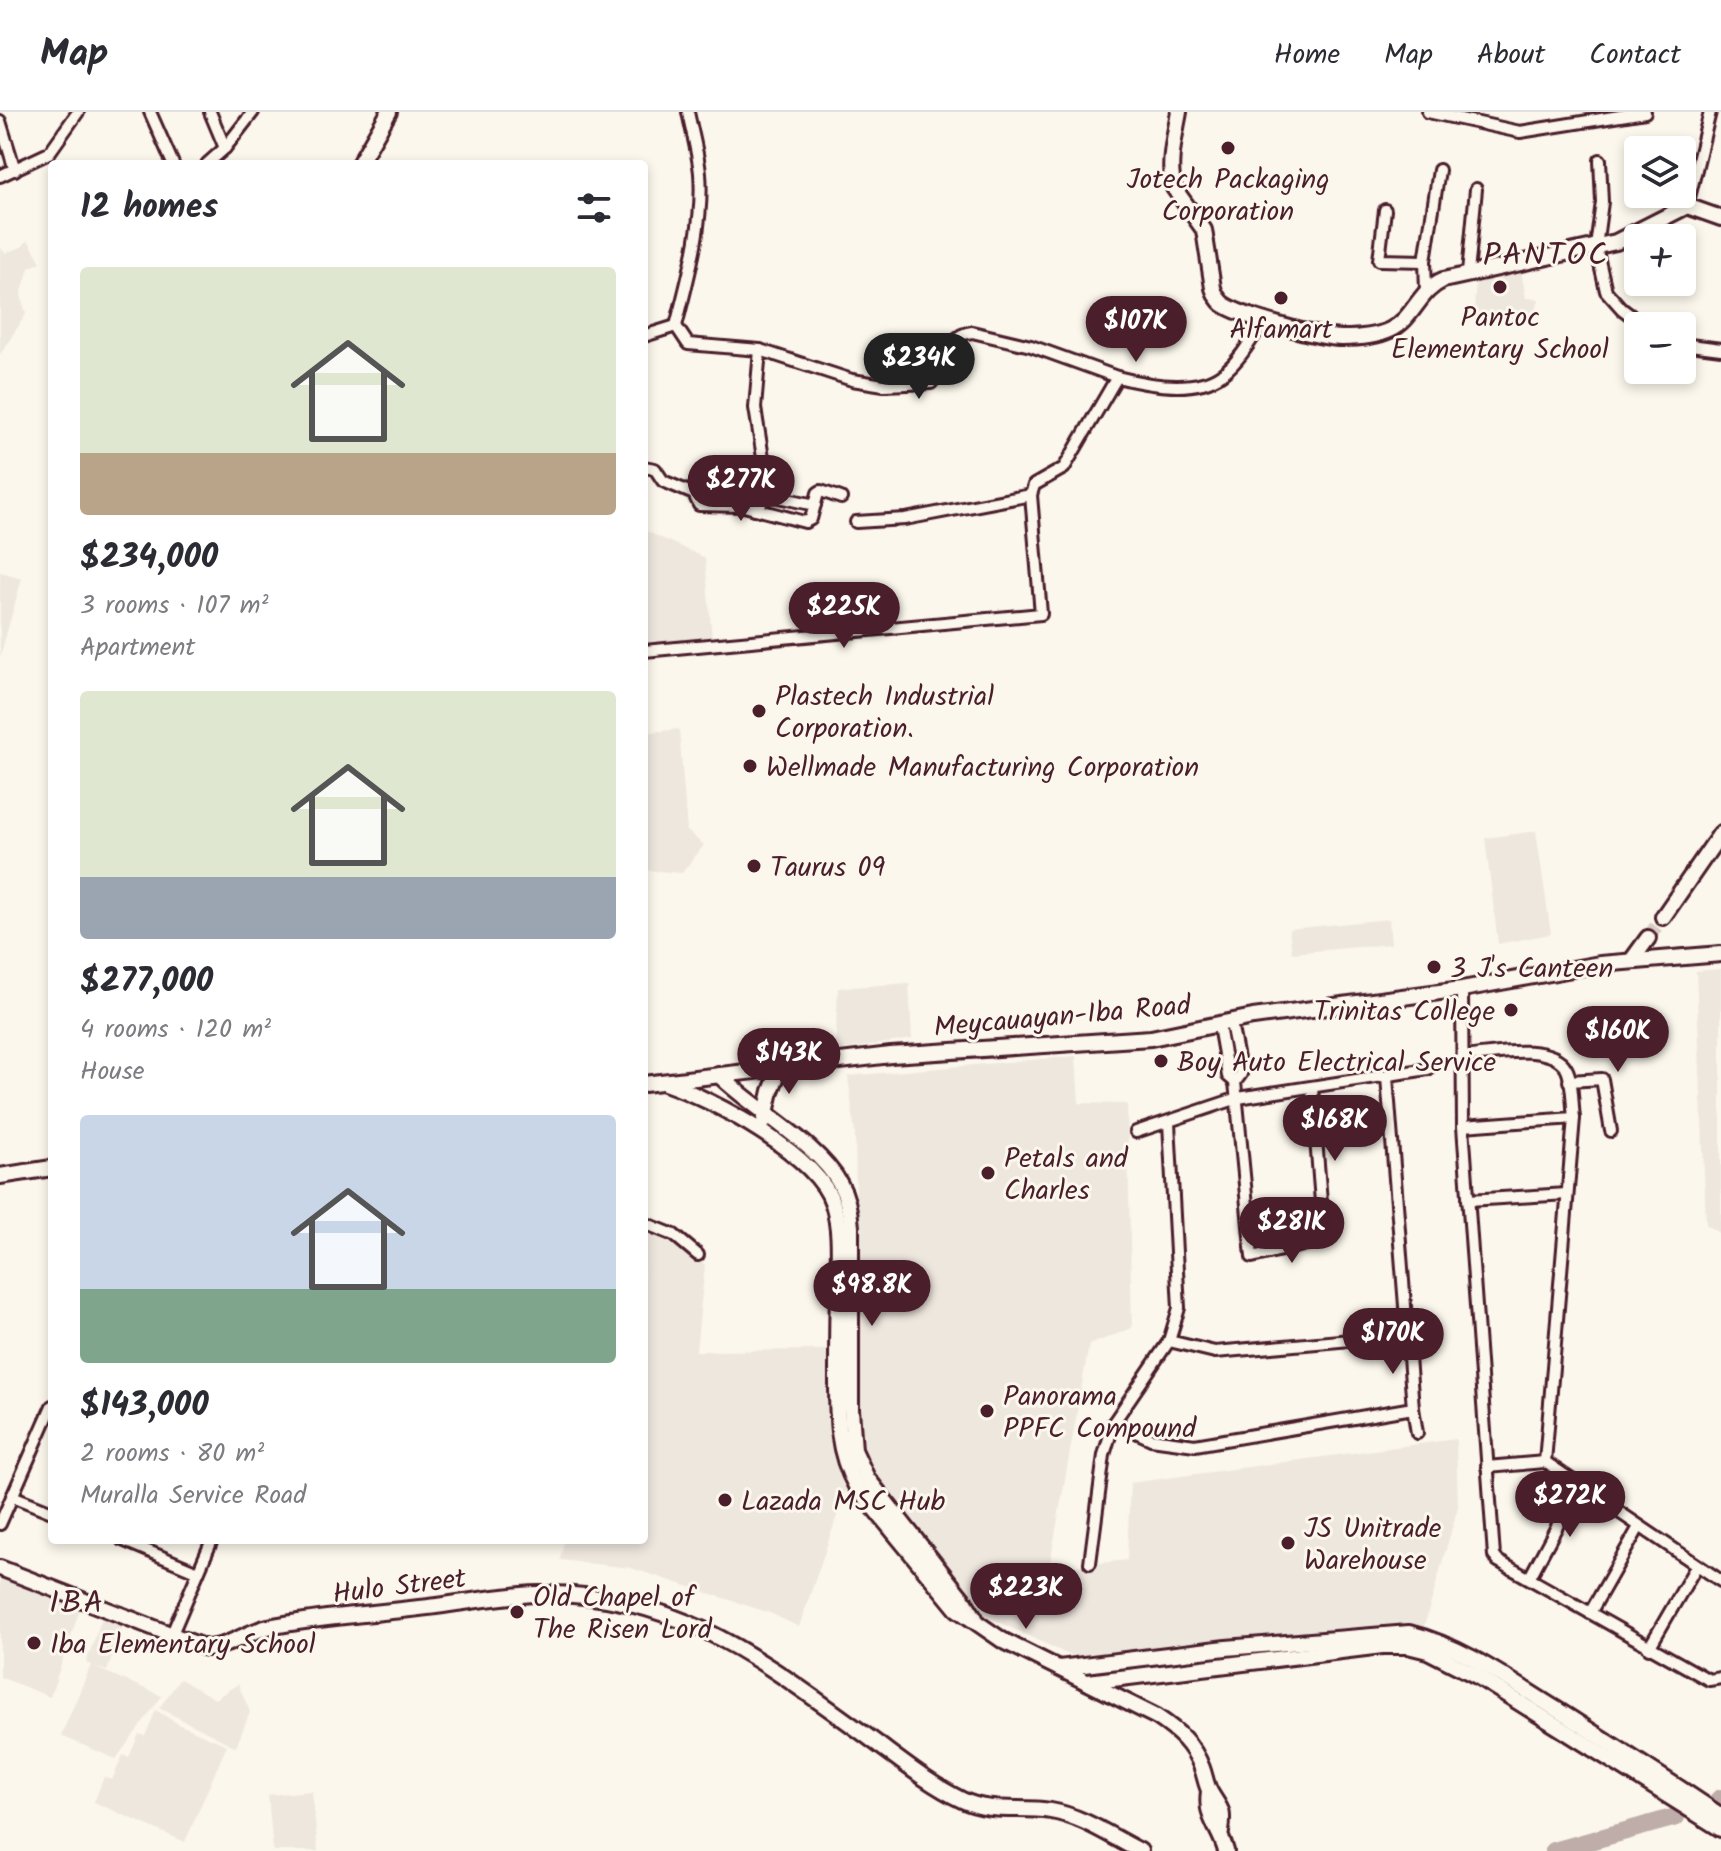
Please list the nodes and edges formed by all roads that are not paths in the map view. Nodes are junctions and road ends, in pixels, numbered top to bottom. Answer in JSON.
{"nodes":[{"id":1,"x":78,"y":112,"type":"edge"},
{"id":2,"x":150,"y":112,"type":"edge"},
{"id":3,"x":210,"y":112,"type":"edge"},
{"id":4,"x":253,"y":112,"type":"edge"},
{"id":5,"x":389,"y":112,"type":"edge"},
{"id":6,"x":688,"y":112,"type":"edge"},
{"id":7,"x":1179,"y":112,"type":"edge"},
{"id":8,"x":1428,"y":112,"type":"edge"},
{"id":9,"x":1645,"y":112,"type":"edge"},
{"id":10,"x":1712,"y":112,"type":"edge"},
{"id":11,"x":1453,"y":114,"type":"edge"},
{"id":12,"x":1721,"y":115,"type":"edge"},
{"id":13,"x":1572,"y":117,"type":"edge"},
{"id":14,"x":0,"y":121,"type":"edge"},
{"id":15,"x":225,"y":148,"type":"junction"},
{"id":16,"x":171,"y":160,"type":"edge"},
{"id":17,"x":212,"y":160,"type":"edge"},
{"id":18,"x":361,"y":160,"type":"edge"},
{"id":19,"x":1600,"y":160,"type":"dead end"},
{"id":20,"x":15,"y":170,"type":"junction"},
{"id":21,"x":1439,"y":170,"type":"dead end"},
{"id":22,"x":1696,"y":172,"type":"edge"},
{"id":23,"x":0,"y":176,"type":"edge"},
{"id":24,"x":1476,"y":189,"type":"dead end"},
{"id":25,"x":1683,"y":208,"type":"edge"},
{"id":26,"x":1693,"y":208,"type":"edge"},
{"id":27,"x":1385,"y":210,"type":"dead end"},
{"id":28,"x":1721,"y":218,"type":"edge"},
{"id":29,"x":1596,"y":247,"type":"junction"},
{"id":30,"x":1425,"y":261,"type":"junction"},
{"id":31,"x":1468,"y":273,"type":"junction"},
{"id":32,"x":1426,"y":291,"type":"junction"},
{"id":33,"x":1626,"y":312,"type":"edge"},
{"id":34,"x":1265,"y":319,"type":"junction"},
{"id":35,"x":676,"y":326,"type":"junction"},
{"id":36,"x":648,"y":335,"type":"edge"},
{"id":37,"x":1696,"y":346,"type":"edge"},
{"id":38,"x":1721,"y":349,"type":"edge"},
{"id":39,"x":760,"y":350,"type":"junction"},
{"id":40,"x":1117,"y":377,"type":"junction"},
{"id":41,"x":648,"y":468,"type":"edge"},
{"id":42,"x":769,"y":495,"type":"junction"},
{"id":43,"x":1031,"y":495,"type":"junction"},
{"id":44,"x":841,"y":498,"type":"dead end"},
{"id":45,"x":815,"y":505,"type":"junction"},
{"id":46,"x":755,"y":509,"type":"junction"},
{"id":47,"x":856,"y":522,"type":"dead end"},
{"id":48,"x":648,"y":651,"type":"edge"},
{"id":49,"x":1721,"y":833,"type":"edge"},
{"id":50,"x":1663,"y":917,"type":"tunnel mouth"},
{"id":51,"x":1648,"y":938,"type":"tunnel mouth"},
{"id":52,"x":1721,"y":954,"type":"edge"},
{"id":53,"x":1632,"y":960,"type":"junction"},
{"id":54,"x":1462,"y":989,"type":"junction"},
{"id":55,"x":1225,"y":1024,"type":"junction"},
{"id":56,"x":1237,"y":1051,"type":"junction"},
{"id":57,"x":1224,"y":1053,"type":"junction"},
{"id":58,"x":1462,"y":1057,"type":"junction"},
{"id":59,"x":781,"y":1066,"type":"junction"},
{"id":60,"x":1428,"y":1069,"type":"dead end"},
{"id":61,"x":719,"y":1075,"type":"junction"},
{"id":62,"x":1387,"y":1077,"type":"junction"},
{"id":63,"x":1569,"y":1081,"type":"junction"},
{"id":64,"x":660,"y":1082,"type":"junction"},
{"id":65,"x":1235,"y":1082,"type":"junction"},
{"id":66,"x":648,"y":1084,"type":"edge"},
{"id":67,"x":1312,"y":1088,"type":"junction"},
{"id":68,"x":1238,"y":1098,"type":"junction"},
{"id":69,"x":766,"y":1115,"type":"junction"},
{"id":70,"x":1574,"y":1118,"type":"junction"},
{"id":71,"x":1169,"y":1123,"type":"junction"},
{"id":72,"x":1463,"y":1126,"type":"junction"},
{"id":73,"x":762,"y":1130,"type":"junction"},
{"id":74,"x":1611,"y":1131,"type":"dead end"},
{"id":75,"x":1136,"y":1132,"type":"dead end"},
{"id":76,"x":48,"y":1169,"type":"edge"},
{"id":77,"x":0,"y":1176,"type":"edge"},
{"id":78,"x":1567,"y":1194,"type":"junction"},
{"id":79,"x":1468,"y":1200,"type":"junction"},
{"id":80,"x":648,"y":1225,"type":"edge"},
{"id":81,"x":698,"y":1255,"type":"dead end"},
{"id":82,"x":1407,"y":1335,"type":"junction"},
{"id":83,"x":1169,"y":1341,"type":"junction"},
{"id":84,"x":1413,"y":1408,"type":"junction"},
{"id":85,"x":48,"y":1415,"type":"edge"},
{"id":86,"x":1114,"y":1422,"type":"junction"},
{"id":87,"x":1417,"y":1433,"type":"dead end"},
{"id":88,"x":1545,"y":1462,"type":"junction"},
{"id":89,"x":1487,"y":1467,"type":"junction"},
{"id":90,"x":1579,"y":1485,"type":"junction"},
{"id":91,"x":12,"y":1496,"type":"junction"},
{"id":92,"x":48,"y":1510,"type":"edge"},
{"id":93,"x":0,"y":1524,"type":"edge"},
{"id":94,"x":1639,"y":1527,"type":"junction"},
{"id":95,"x":139,"y":1544,"type":"edge"},
{"id":96,"x":210,"y":1544,"type":"edge"},
{"id":97,"x":1090,"y":1563,"type":"dead end"},
{"id":98,"x":1697,"y":1565,"type":"junction"},
{"id":99,"x":0,"y":1568,"type":"edge"},
{"id":100,"x":198,"y":1572,"type":"junction"},
{"id":101,"x":1530,"y":1577,"type":"junction"},
{"id":102,"x":1721,"y":1581,"type":"edge"},
{"id":103,"x":1590,"y":1613,"type":"junction"},
{"id":104,"x":977,"y":1622,"type":"junction"},
{"id":105,"x":171,"y":1636,"type":"junction"},
{"id":106,"x":1308,"y":1647,"type":"junction"},
{"id":107,"x":1649,"y":1648,"type":"junction"},
{"id":108,"x":1145,"y":1658,"type":"junction"},
{"id":109,"x":1057,"y":1668,"type":"junction"},
{"id":110,"x":1147,"y":1674,"type":"junction"},
{"id":111,"x":1129,"y":1677,"type":"junction"},
{"id":112,"x":1721,"y":1678,"type":"edge"},
{"id":113,"x":1088,"y":1682,"type":"junction"},
{"id":114,"x":1121,"y":1699,"type":"junction"},
{"id":115,"x":1694,"y":1804,"type":"junction"},
{"id":116,"x":1721,"y":1816,"type":"edge"},
{"id":117,"x":1721,"y":1829,"type":"edge"},
{"id":118,"x":1140,"y":1851,"type":"edge"},
{"id":119,"x":1226,"y":1851,"type":"edge"}],
"edges":[{"from":1,"to":20,"type":"street"},
{"from":2,"to":16,"type":"street"},
{"from":3,"to":15,"type":"street"},
{"from":4,"to":15,"type":"street"},
{"from":5,"to":18,"type":"street"},
{"from":6,"to":35,"type":"street"},
{"from":7,"to":34,"type":"street"},
{"from":8,"to":11,"type":"street"},
{"from":9,"to":13,"type":"street"},
{"from":10,"to":12,"type":"street"},
{"from":10,"to":22,"type":"street"},
{"from":11,"to":13,"type":"street"},
{"from":14,"to":20,"type":"street"},
{"from":15,"to":17,"type":"street"},
{"from":19,"to":29,"type":"street"},
{"from":20,"to":23,"type":"street"},
{"from":21,"to":30,"type":"street"},
{"from":24,"to":31,"type":"street"},
{"from":25,"to":29,"type":"street"},
{"from":26,"to":28,"type":"street"},
{"from":27,"to":30,"type":"street"},
{"from":29,"to":31,"type":"street"},
{"from":29,"to":33,"type":"street"},
{"from":30,"to":32,"type":"street"},
{"from":31,"to":32,"type":"street"},
{"from":32,"to":34,"type":"street"},
{"from":34,"to":40,"type":"street"},
{"from":35,"to":36,"type":"street"},
{"from":35,"to":39,"type":"street"},
{"from":37,"to":38,"type":"street"},
{"from":39,"to":40,"type":"street"},
{"from":39,"to":42,"type":"street"},
{"from":40,"to":43,"type":"street"},
{"from":41,"to":46,"type":"street"},
{"from":42,"to":45,"type":"street"},
{"from":42,"to":46,"type":"street"},
{"from":43,"to":47,"type":"street"},
{"from":43,"to":48,"type":"street"},
{"from":44,"to":45,"type":"street"},
{"from":45,"to":46,"type":"street"},
{"from":49,"to":50,"type":"street"},
{"from":51,"to":53,"type":"street"},
{"from":52,"to":53,"type":"street","name":"Meycauayan-Iba Road"},
{"from":53,"to":54,"type":"street","name":"Meycauayan-Iba Road"},
{"from":54,"to":55,"type":"street","name":"Meycauayan-Iba Road"},
{"from":54,"to":58,"type":"street"},
{"from":55,"to":56,"type":"street"},
{"from":55,"to":57,"type":"street"},
{"from":55,"to":59,"type":"street","name":"Meycauayan-Iba Road"},
{"from":56,"to":57,"type":"street"},
{"from":56,"to":65,"type":"street"},
{"from":57,"to":65,"type":"street"},
{"from":58,"to":63,"type":"street"},
{"from":58,"to":72,"type":"street"},
{"from":59,"to":61,"type":"street","name":"Meycauayan-Iba Road"},
{"from":59,"to":69,"type":"street"},
{"from":60,"to":62,"type":"street"},
{"from":61,"to":64,"type":"street","name":"Meycauayan-Iba Road"},
{"from":61,"to":69,"type":"street"},
{"from":62,"to":67,"type":"street"},
{"from":62,"to":82,"type":"street"},
{"from":63,"to":70,"type":"street"},
{"from":63,"to":74,"type":"street"},
{"from":64,"to":66,"type":"street","name":"Meycauayan-Iba Road"},
{"from":64,"to":73,"type":"street"},
{"from":65,"to":68,"type":"street"},
{"from":67,"to":68,"type":"street"},
{"from":67,"to":68,"type":"street"},
{"from":68,"to":71,"type":"street"},
{"from":69,"to":73,"type":"street"},
{"from":69,"to":104,"type":"street"},
{"from":70,"to":72,"type":"street"},
{"from":70,"to":78,"type":"street"},
{"from":71,"to":75,"type":"street"},
{"from":71,"to":83,"type":"street"},
{"from":72,"to":79,"type":"street"},
{"from":73,"to":104,"type":"street"},
{"from":76,"to":77,"type":"street"},
{"from":78,"to":79,"type":"street"},
{"from":78,"to":88,"type":"street"},
{"from":79,"to":89,"type":"street"},
{"from":80,"to":81,"type":"street"},
{"from":82,"to":83,"type":"street"},
{"from":82,"to":84,"type":"street"},
{"from":83,"to":86,"type":"street"},
{"from":84,"to":86,"type":"street"},
{"from":84,"to":87,"type":"street"},
{"from":85,"to":91,"type":"street"},
{"from":86,"to":97,"type":"street"},
{"from":88,"to":89,"type":"street"},
{"from":88,"to":90,"type":"street"},
{"from":89,"to":101,"type":"street"},
{"from":90,"to":94,"type":"street"},
{"from":90,"to":101,"type":"street"},
{"from":91,"to":92,"type":"street"},
{"from":91,"to":93,"type":"street"},
{"from":94,"to":98,"type":"street"},
{"from":94,"to":103,"type":"street"},
{"from":95,"to":100,"type":"street"},
{"from":96,"to":100,"type":"street"},
{"from":98,"to":102,"type":"street"},
{"from":98,"to":107,"type":"street"},
{"from":99,"to":105,"type":"street","name":"Hulo Street"},
{"from":100,"to":105,"type":"street"},
{"from":101,"to":103,"type":"street"},
{"from":103,"to":107,"type":"street"},
{"from":104,"to":109,"type":"street"},
{"from":105,"to":118,"type":"street","name":"Hulo Street"},
{"from":106,"to":108,"type":"street"},
{"from":106,"to":110,"type":"street"},
{"from":106,"to":115,"type":"street"},
{"from":107,"to":112,"type":"street"},
{"from":108,"to":109,"type":"street"},
{"from":108,"to":110,"type":"street"},
{"from":109,"to":113,"type":"street"},
{"from":110,"to":111,"type":"street"},
{"from":111,"to":113,"type":"street"},
{"from":111,"to":114,"type":"street"},
{"from":113,"to":114,"type":"street"},
{"from":114,"to":119,"type":"street"},
{"from":115,"to":116,"type":"street"},
{"from":115,"to":117,"type":"street"}]}
